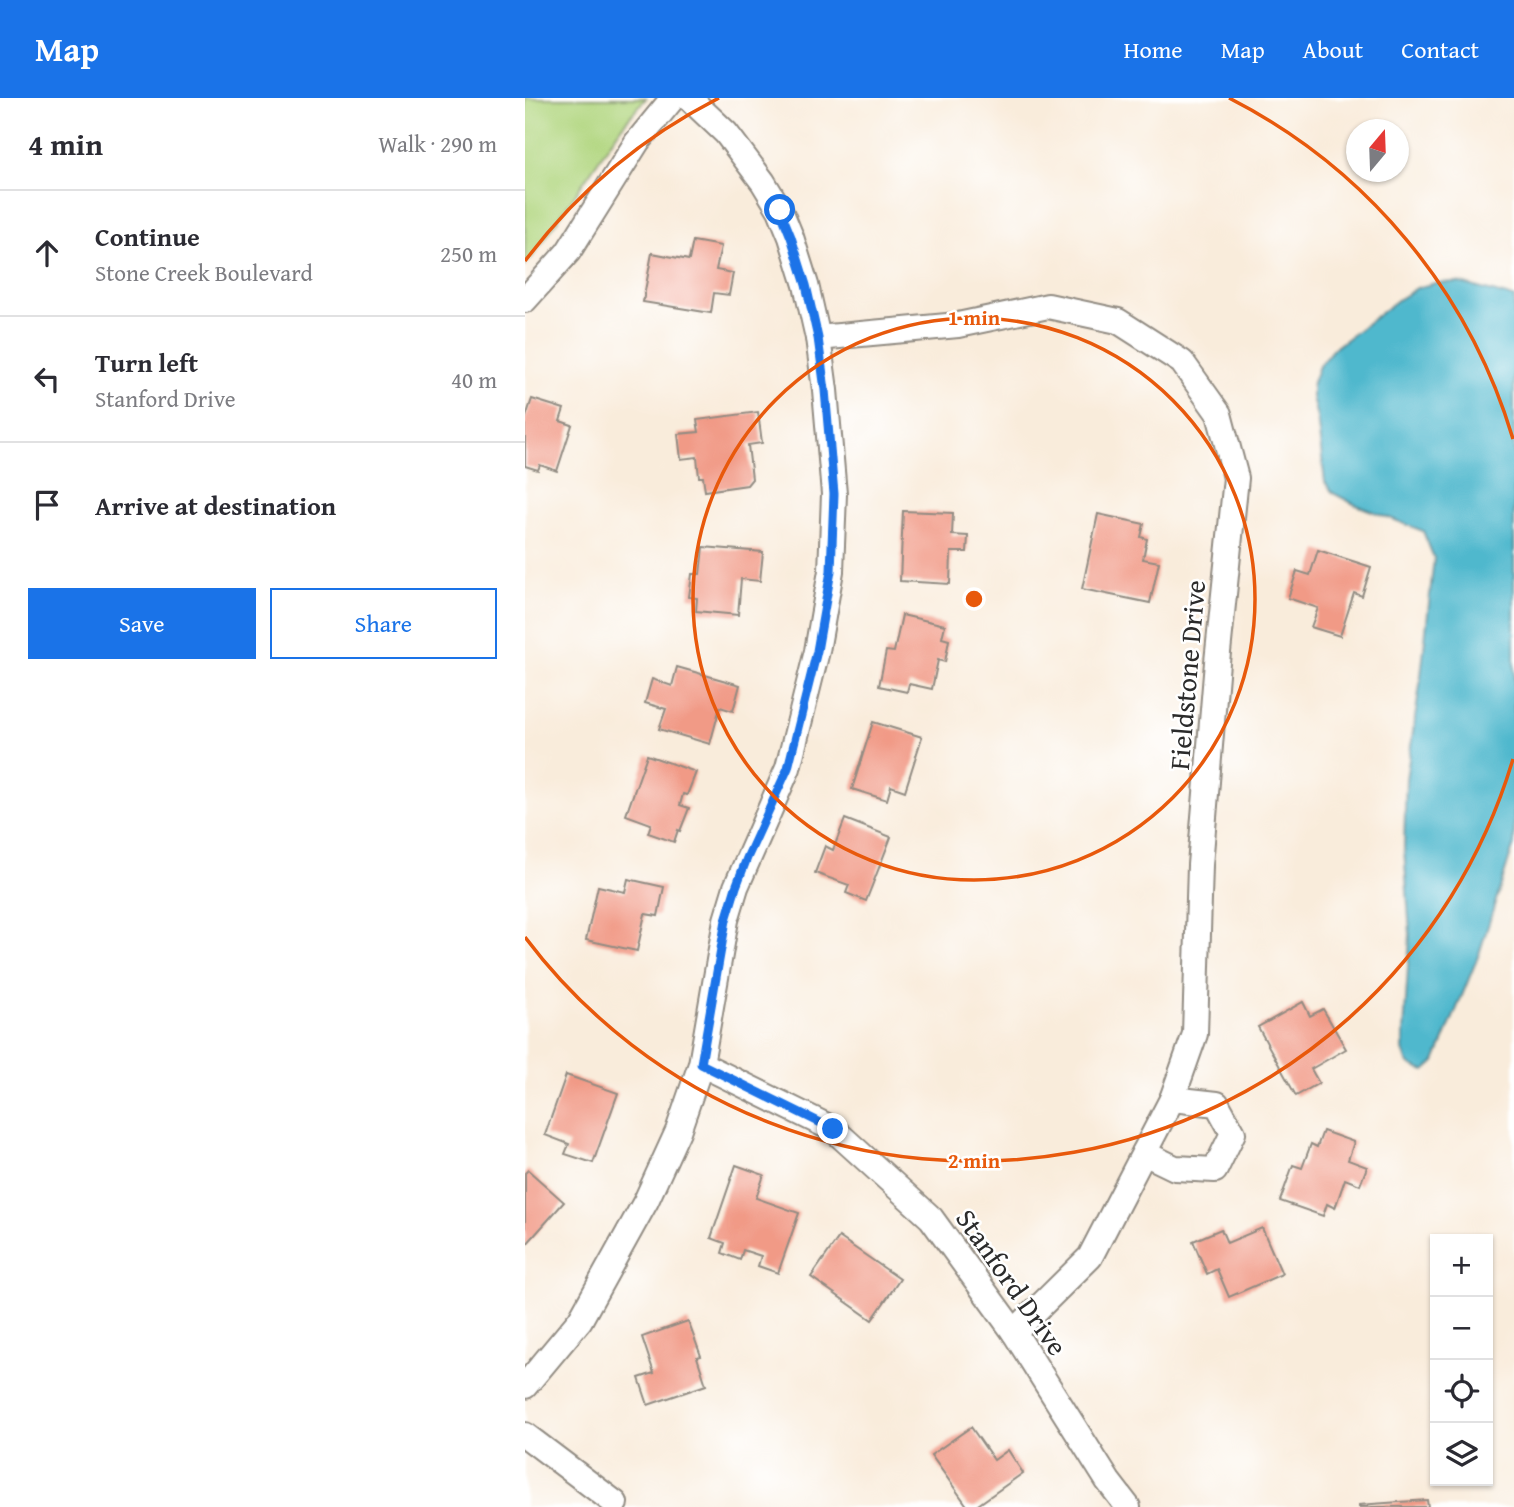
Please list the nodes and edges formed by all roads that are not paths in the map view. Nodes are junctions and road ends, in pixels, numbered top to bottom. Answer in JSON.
{"nodes":[{"id":1,"x":673,"y":98,"type":"edge"},
{"id":2,"x":689,"y":98,"type":"edge"},
{"id":3,"x":525,"y":300,"type":"edge"},
{"id":4,"x":818,"y":338,"type":"junction"},
{"id":5,"x":701,"y":1064,"type":"junction"},
{"id":6,"x":1173,"y":1098,"type":"junction"},
{"id":7,"x":1144,"y":1153,"type":"junction"},
{"id":8,"x":1014,"y":1332,"type":"junction"},
{"id":9,"x":525,"y":1386,"type":"edge"},
{"id":10,"x":525,"y":1435,"type":"edge"},
{"id":11,"x":615,"y":1503,"type":"dead end"},
{"id":12,"x":1128,"y":1507,"type":"edge"}],
"edges":[{"from":1,"to":3,"type":"street"},
{"from":2,"to":4,"type":"street"},
{"from":4,"to":5,"type":"street"},
{"from":4,"to":6,"type":"street","name":"Fieldstone Drive"},
{"from":5,"to":8,"type":"street","name":"Stanford Drive"},
{"from":5,"to":9,"type":"street"},
{"from":6,"to":7,"type":"street","name":"Fieldstone Drive"},
{"from":6,"to":7,"type":"street"},
{"from":7,"to":8,"type":"street","name":"Fieldstone Drive"},
{"from":8,"to":12,"type":"street","name":"Stanford Drive"},
{"from":10,"to":11,"type":"street"}]}
